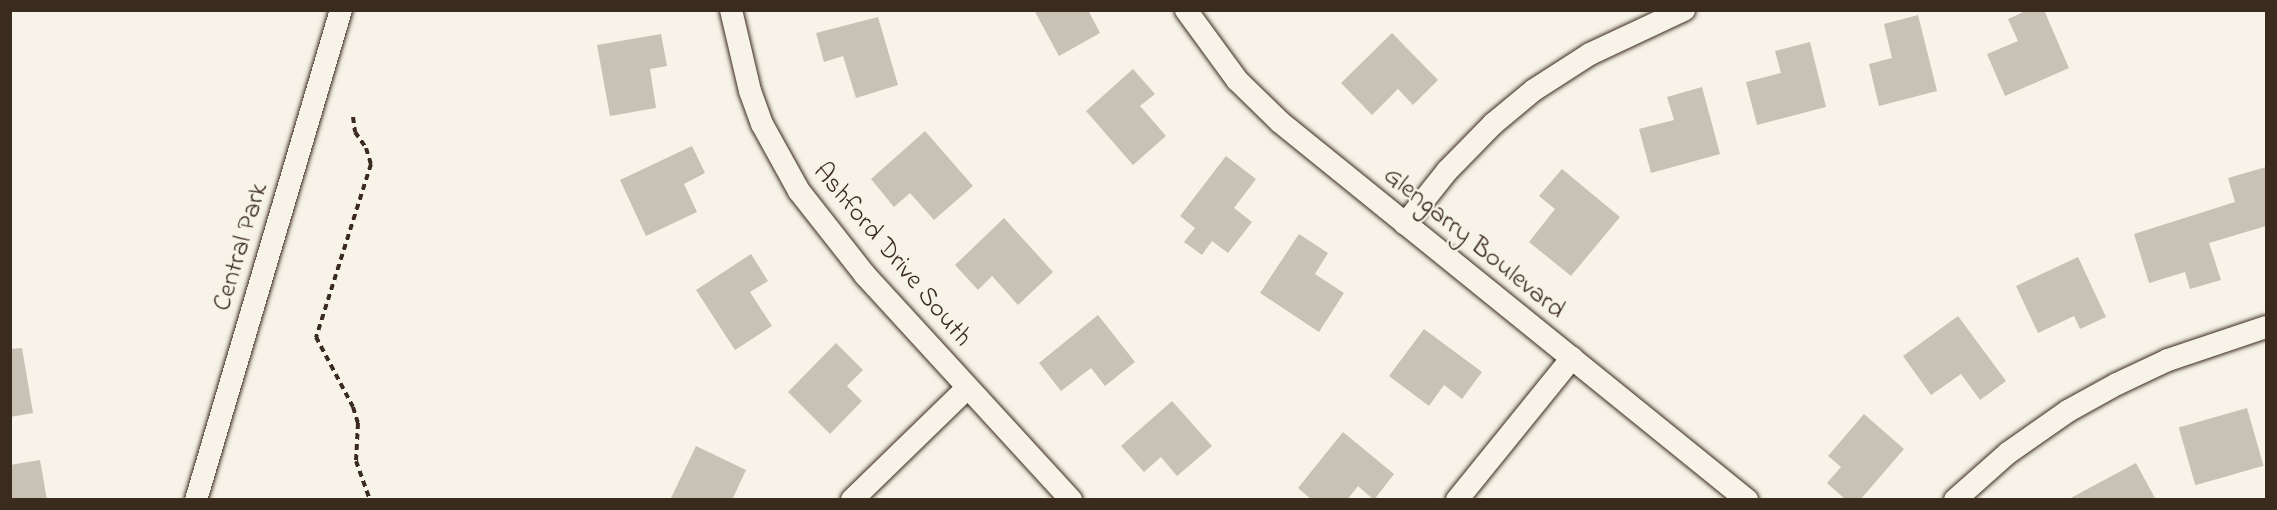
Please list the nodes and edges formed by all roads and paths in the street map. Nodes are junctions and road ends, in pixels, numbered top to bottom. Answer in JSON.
{"nodes":[{"id":1,"x":341,"y":10,"type":"edge"},
{"id":2,"x":731,"y":10,"type":"edge"},
{"id":3,"x":1186,"y":10,"type":"edge"},
{"id":4,"x":1684,"y":10,"type":"edge"},
{"id":5,"x":352,"y":117,"type":"dead end"},
{"id":6,"x":1405,"y":224,"type":"junction"},
{"id":7,"x":2266,"y":327,"type":"edge"},
{"id":8,"x":1572,"y":358,"type":"junction"},
{"id":9,"x":967,"y":388,"type":"junction"},
{"id":10,"x":196,"y":500,"type":"edge"},
{"id":11,"x":370,"y":500,"type":"edge"},
{"id":12,"x":852,"y":500,"type":"edge"},
{"id":13,"x":1071,"y":500,"type":"edge"},
{"id":14,"x":1457,"y":500,"type":"edge"},
{"id":15,"x":1747,"y":500,"type":"edge"},
{"id":16,"x":1955,"y":500,"type":"edge"}],
"edges":[{"from":1,"to":10,"type":"street","name":"Central Park"},
{"from":2,"to":9,"type":"street","name":"Ashford Drive South"},
{"from":3,"to":6,"type":"street","name":"Glengarry Boulevard"},
{"from":4,"to":6,"type":"street"},
{"from":5,"to":11,"type":"path"},
{"from":6,"to":8,"type":"street","name":"Glengarry Boulevard"},
{"from":7,"to":16,"type":"street"},
{"from":8,"to":14,"type":"street"},
{"from":8,"to":15,"type":"street","name":"Glengarry Boulevard"},
{"from":9,"to":12,"type":"street"},
{"from":9,"to":13,"type":"street","name":"Ashford Drive South"}]}
